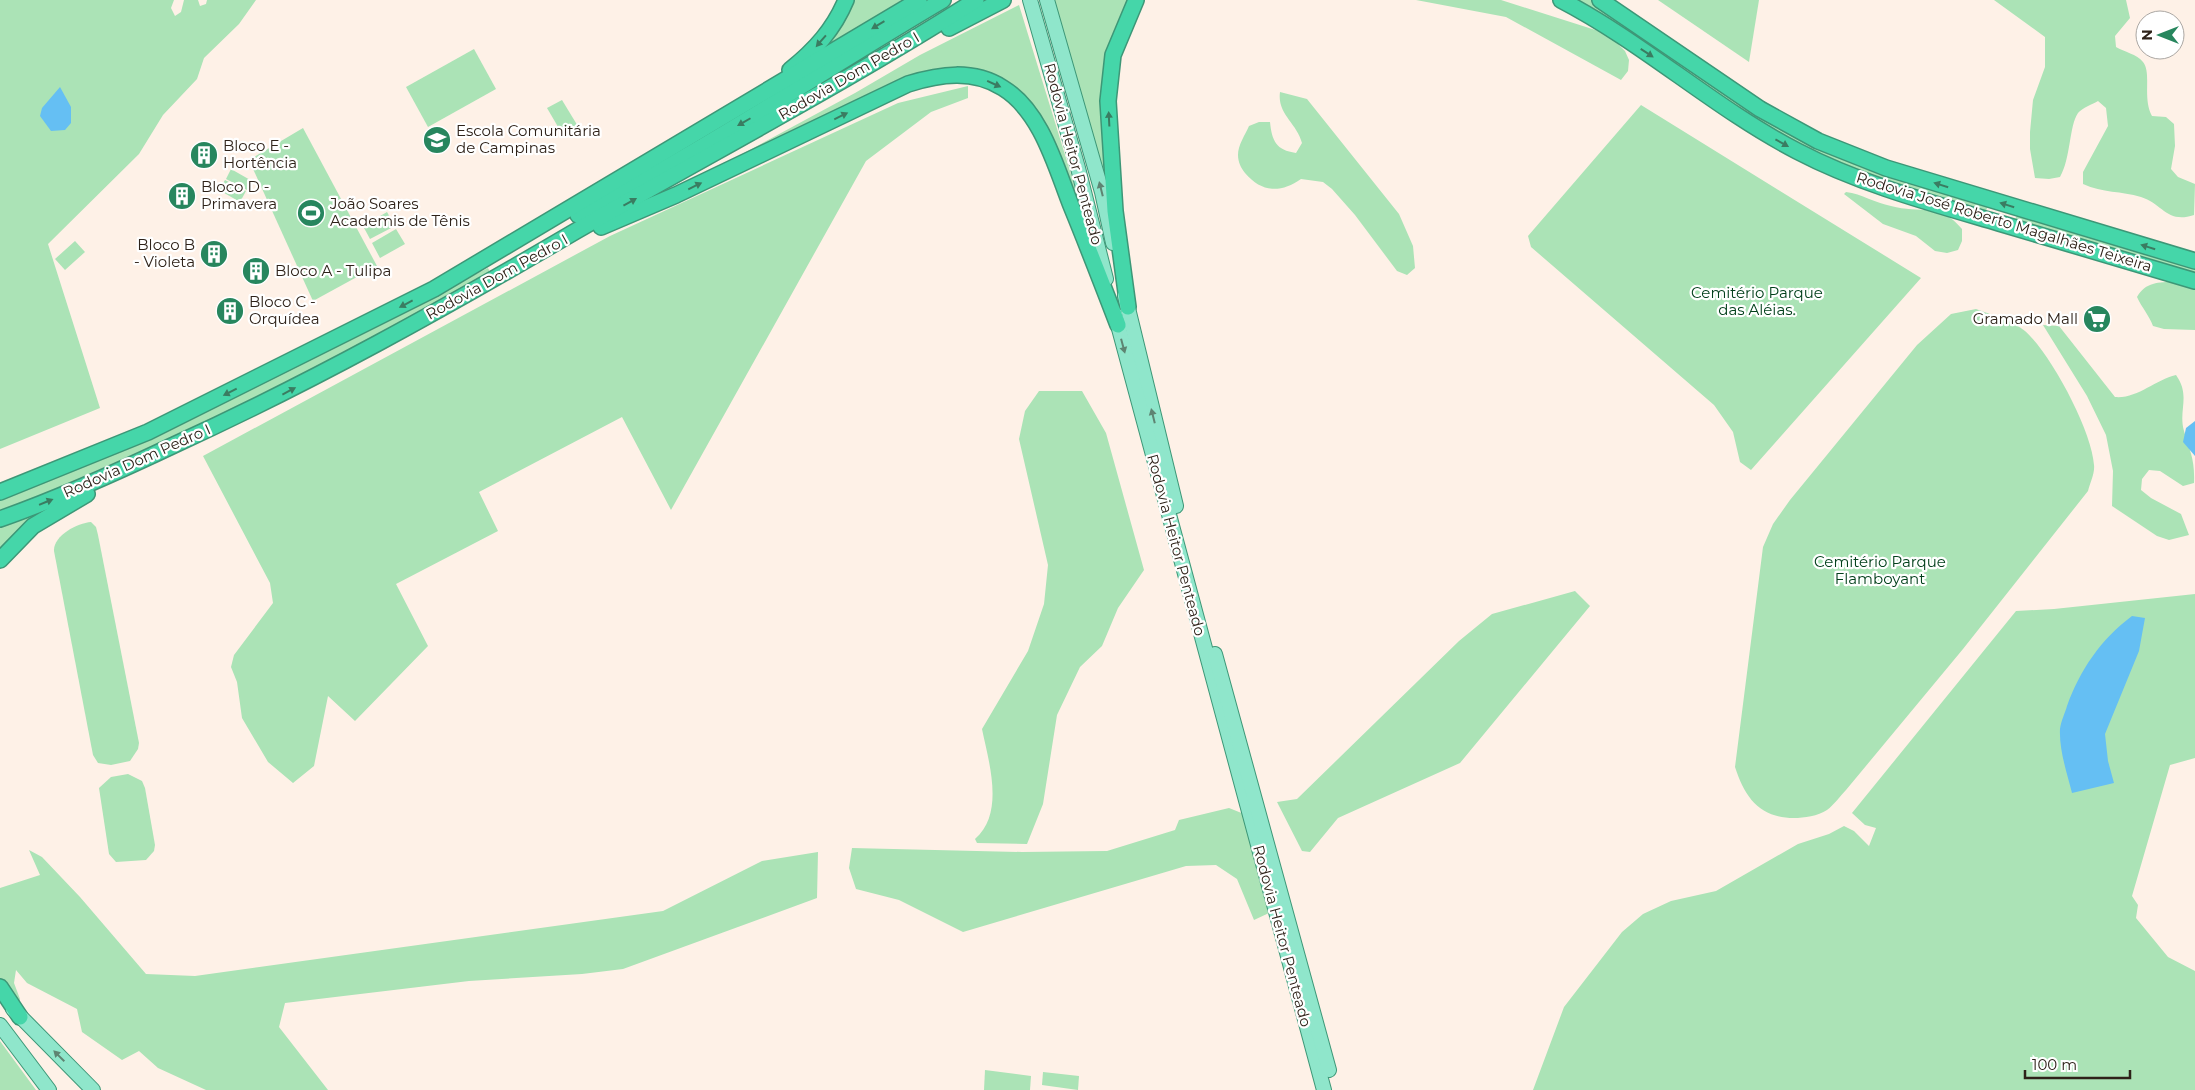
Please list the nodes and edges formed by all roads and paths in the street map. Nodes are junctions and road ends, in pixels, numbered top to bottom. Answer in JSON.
{"nodes":[{"id":1,"x":846,"y":0,"type":"edge"},
{"id":2,"x":919,"y":0,"type":"edge"},
{"id":3,"x":943,"y":0,"type":"edge"},
{"id":4,"x":976,"y":0,"type":"edge"},
{"id":5,"x":1003,"y":0,"type":"edge"},
{"id":6,"x":1030,"y":0,"type":"edge"},
{"id":7,"x":1047,"y":0,"type":"edge"},
{"id":8,"x":1547,"y":0,"type":"edge"},
{"id":9,"x":1561,"y":0,"type":"edge"},
{"id":10,"x":1600,"y":0,"type":"edge"},
{"id":11,"x":1615,"y":0,"type":"edge"},
{"id":12,"x":1136,"y":3,"type":"edge"},
{"id":13,"x":1622,"y":36,"type":"junction"},
{"id":14,"x":1734,"y":92,"type":"junction"},
{"id":15,"x":703,"y":161,"type":"junction"},
{"id":16,"x":638,"y":166,"type":"junction"},
{"id":17,"x":2195,"y":260,"type":"edge"},
{"id":18,"x":523,"y":264,"type":"junction"},
{"id":19,"x":2195,"y":281,"type":"edge"},
{"id":20,"x":434,"y":289,"type":"junction"},
{"id":21,"x":1128,"y":307,"type":"junction"},
{"id":22,"x":1118,"y":325,"type":"junction"},
{"id":23,"x":256,"y":408,"type":"junction"},
{"id":24,"x":0,"y":492,"type":"edge"},
{"id":25,"x":0,"y":519,"type":"edge"},
{"id":26,"x":0,"y":560,"type":"edge"},
{"id":27,"x":0,"y":987,"type":"edge"},
{"id":28,"x":0,"y":995,"type":"edge"},
{"id":29,"x":20,"y":1017,"type":"junction"},
{"id":30,"x":0,"y":1025,"type":"edge"},
{"id":31,"x":49,"y":1090,"type":"edge"},
{"id":32,"x":94,"y":1090,"type":"edge"},
{"id":33,"x":1324,"y":1090,"type":"edge"},
{"id":34,"x":1334,"y":1090,"type":"edge"}],
"edges":[{"from":1,"to":16,"type":"highway","one_way":true},
{"from":2,"to":16,"type":"highway","name":"Rodovia Dom Pedro I","one_way":true},
{"from":3,"to":20,"type":"highway","one_way":true},
{"from":4,"to":15,"type":"highway","name":"Rodovia Dom Pedro I"},
{"from":5,"to":15,"type":"highway"},
{"from":6,"to":22,"type":"main road","name":"Rodovia Heitor Penteado"},
{"from":21,"to":7,"type":"main road","name":"Rodovia Heitor Penteado","one_way":true},
{"from":8,"to":13,"type":"highway"},
{"from":9,"to":13,"type":"highway","name":"Rodovia José Roberto Magalhães Teixeira"},
{"from":10,"to":14,"type":"highway","name":"Rodovia José Roberto Magalhães Teixeira"},
{"from":11,"to":14,"type":"highway"},
{"from":21,"to":12,"type":"highway","one_way":true},
{"from":13,"to":19,"type":"highway","name":"Rodovia José Roberto Magalhães Teixeira","one_way":true},
{"from":17,"to":14,"type":"highway","name":"Rodovia José Roberto Magalhães Teixeira","one_way":true},
{"from":18,"to":15,"type":"highway","name":"Rodovia Dom Pedro I","one_way":true},
{"from":16,"to":20,"type":"highway","name":"Rodovia Dom Pedro I"},
{"from":18,"to":22,"type":"highway","one_way":true},
{"from":23,"to":18,"type":"highway","name":"Rodovia Dom Pedro I","one_way":true},
{"from":20,"to":24,"type":"highway","name":"Rodovia Dom Pedro I","one_way":true},
{"from":34,"to":21,"type":"main road","name":"Rodovia Heitor Penteado","one_way":true},
{"from":22,"to":33,"type":"main road","name":"Rodovia Heitor Penteado","one_way":true},
{"from":25,"to":23,"type":"highway","name":"Rodovia Dom Pedro I","one_way":true},
{"from":23,"to":26,"type":"highway"},
{"from":27,"to":29,"type":"highway"},
{"from":28,"to":29,"type":"main road"},
{"from":32,"to":29,"type":"main road","one_way":true},
{"from":30,"to":31,"type":"main road"}]}
